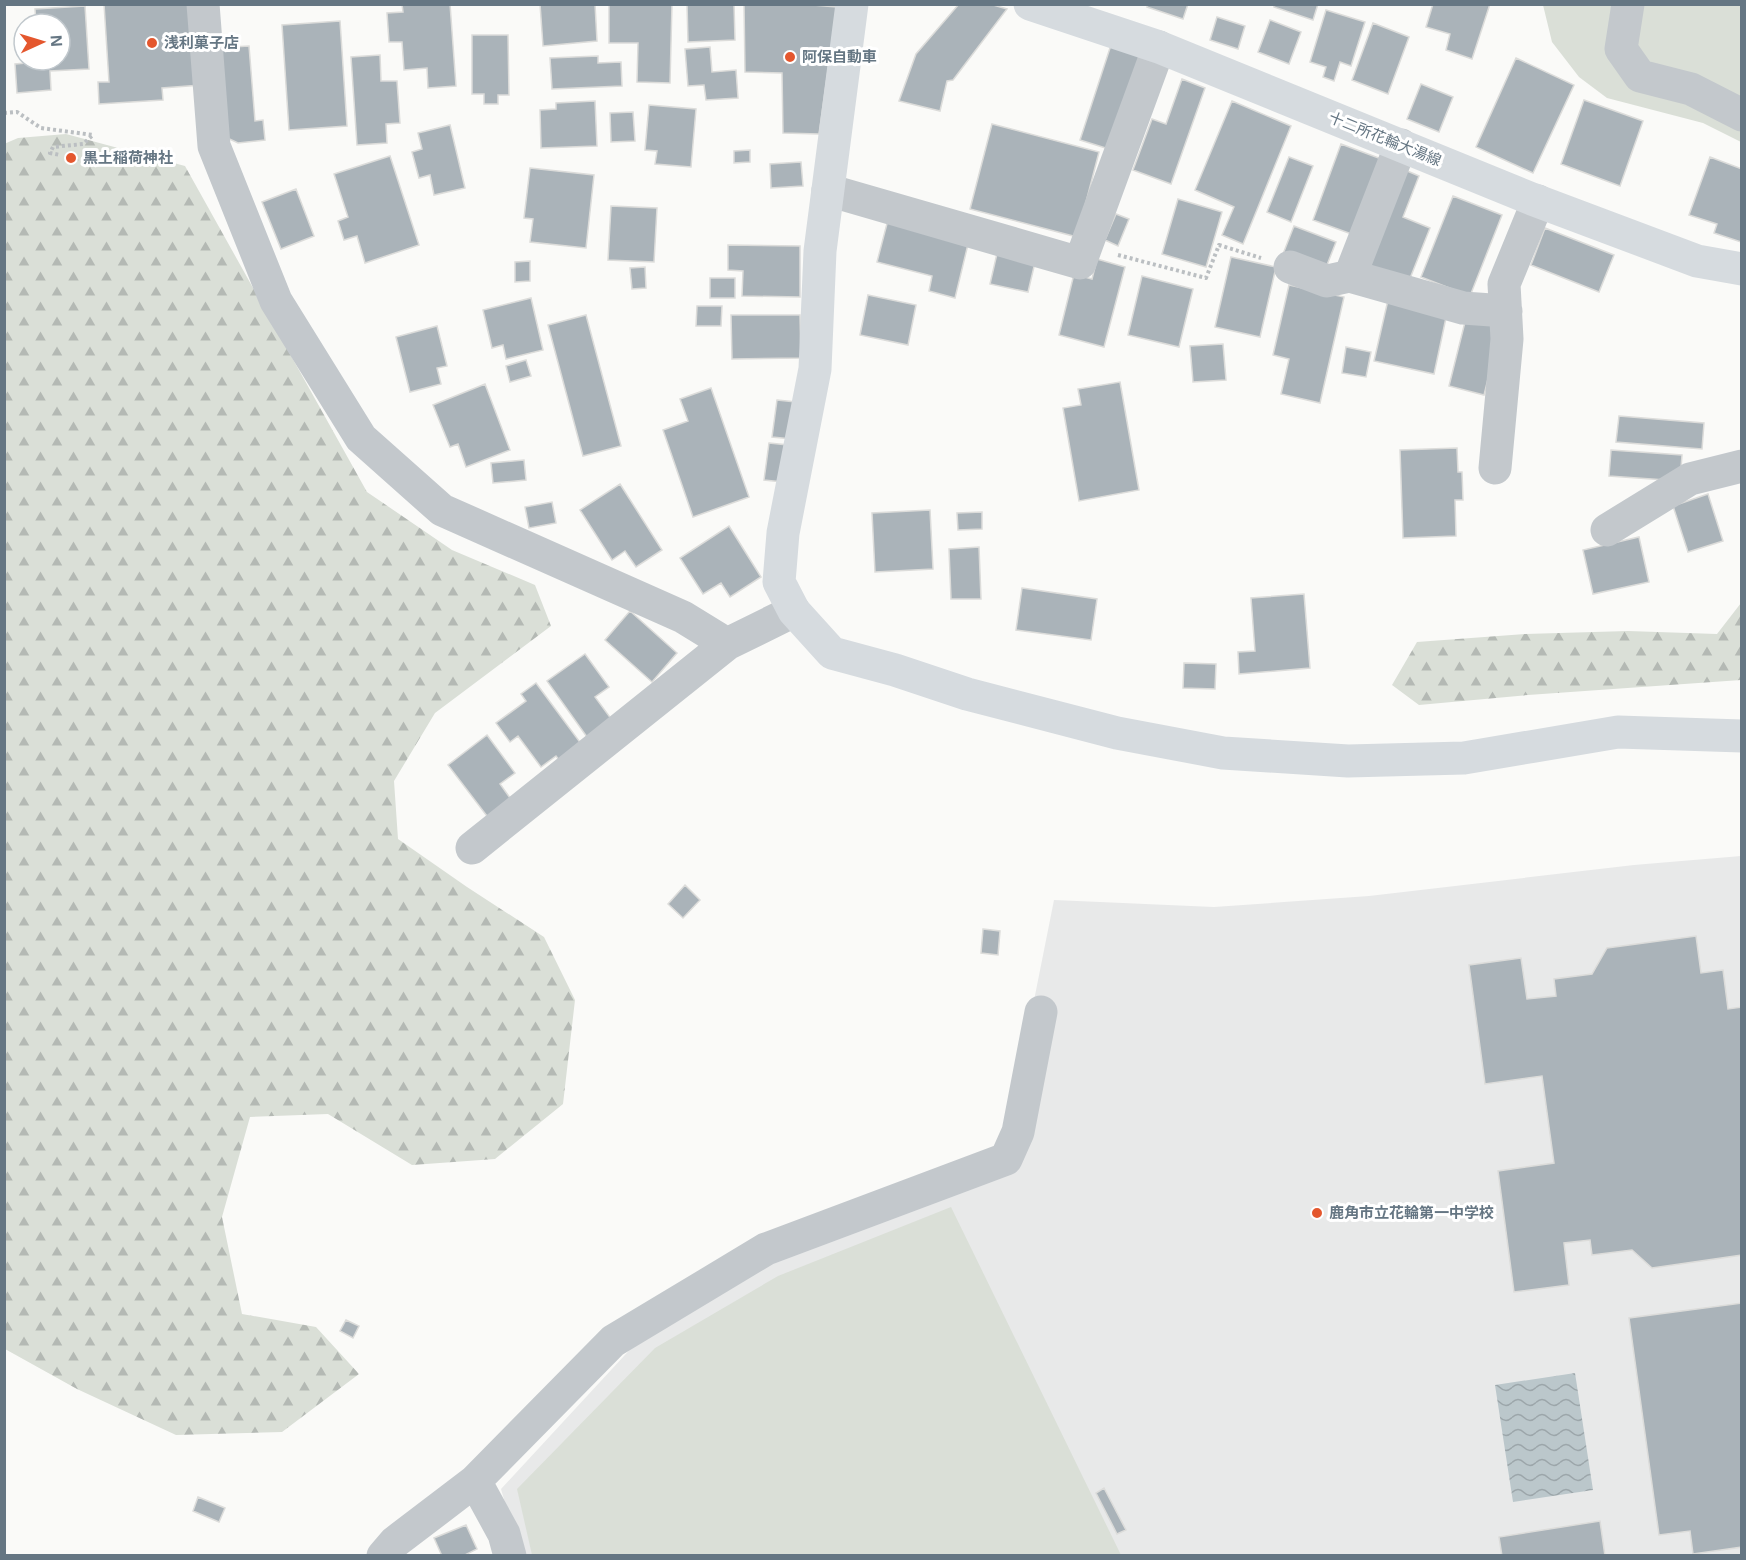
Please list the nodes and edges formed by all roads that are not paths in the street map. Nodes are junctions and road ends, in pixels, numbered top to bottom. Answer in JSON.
{"nodes":[{"id":1,"x":203,"y":4,"type":"edge"},
{"id":2,"x":852,"y":4,"type":"edge"},
{"id":3,"x":1628,"y":4,"type":"edge"},
{"id":4,"x":1034,"y":5,"type":"edge"},
{"id":5,"x":1159,"y":47,"type":"junction"},
{"id":6,"x":1742,"y":115,"type":"edge"},
{"id":7,"x":1401,"y":145,"type":"junction"},
{"id":8,"x":828,"y":190,"type":"junction"},
{"id":9,"x":1538,"y":201,"type":"junction"},
{"id":10,"x":1290,"y":267,"type":"road end"},
{"id":11,"x":1742,"y":269,"type":"edge"},
{"id":12,"x":1350,"y":276,"type":"junction"},
{"id":13,"x":1506,"y":311,"type":"junction"},
{"id":14,"x":1742,"y":466,"type":"edge"},
{"id":15,"x":1495,"y":468,"type":"dead end"},
{"id":16,"x":1607,"y":530,"type":"dead end"},
{"id":17,"x":794,"y":611,"type":"junction"},
{"id":18,"x":727,"y":644,"type":"junction"},
{"id":19,"x":1742,"y":736,"type":"edge"},
{"id":20,"x":472,"y":848,"type":"dead end"},
{"id":21,"x":1041,"y":1012,"type":"dead end"},
{"id":22,"x":475,"y":1481,"type":"junction"},
{"id":23,"x":383,"y":1556,"type":"edge"},
{"id":24,"x":510,"y":1556,"type":"edge"}],
"edges":[{"from":1,"to":18,"type":"street"},
{"from":2,"to":8,"type":"street"},
{"from":3,"to":6,"type":"street"},
{"from":4,"to":5,"type":"street","name":"十二所花輪大湯線"},
{"from":5,"to":7,"type":"street","name":"十二所花輪大湯線"},
{"from":5,"to":8,"type":"street"},
{"from":7,"to":9,"type":"street","name":"十二所花輪大湯線"},
{"from":7,"to":12,"type":"street"},
{"from":8,"to":17,"type":"street"},
{"from":9,"to":11,"type":"street","name":"十二所花輪大湯線"},
{"from":9,"to":13,"type":"street"},
{"from":10,"to":12,"type":"street"},
{"from":12,"to":13,"type":"street"},
{"from":13,"to":15,"type":"street"},
{"from":14,"to":16,"type":"street"},
{"from":17,"to":18,"type":"street"},
{"from":17,"to":19,"type":"street"},
{"from":18,"to":20,"type":"street"},
{"from":21,"to":22,"type":"street"},
{"from":22,"to":23,"type":"street"},
{"from":22,"to":24,"type":"street"}]}
